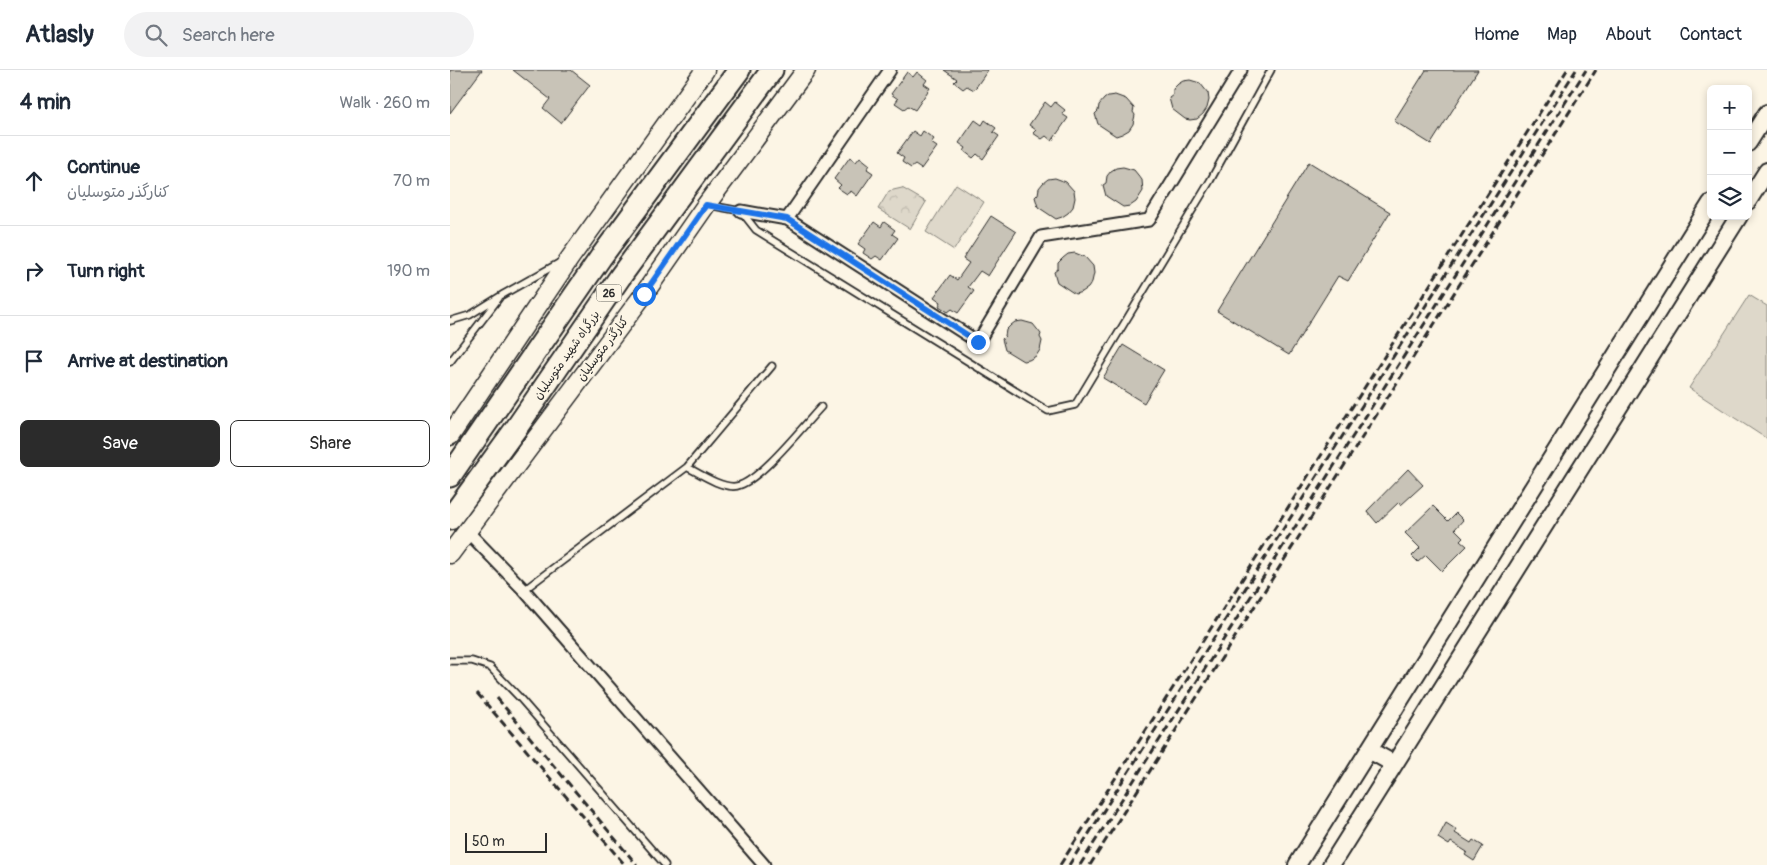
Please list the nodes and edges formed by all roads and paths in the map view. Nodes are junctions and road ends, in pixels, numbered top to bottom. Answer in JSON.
{"nodes":[{"id":1,"x":705,"y":70,"type":"edge"},
{"id":2,"x":739,"y":70,"type":"edge"},
{"id":3,"x":772,"y":70,"type":"edge"},
{"id":4,"x":787,"y":70,"type":"edge"},
{"id":5,"x":806,"y":70,"type":"edge"},
{"id":6,"x":890,"y":70,"type":"edge"},
{"id":7,"x":1241,"y":70,"type":"edge"},
{"id":8,"x":1271,"y":70,"type":"edge"},
{"id":9,"x":1767,"y":113,"type":"edge"},
{"id":10,"x":725,"y":134,"type":"junction"},
{"id":11,"x":1752,"y":137,"type":"edge"},
{"id":12,"x":1767,"y":171,"type":"edge"},
{"id":13,"x":1752,"y":195,"type":"edge"},
{"id":14,"x":706,"y":205,"type":"junction"},
{"id":15,"x":741,"y":211,"type":"junction"},
{"id":16,"x":787,"y":219,"type":"junction"},
{"id":17,"x":1715,"y":220,"type":"edge"},
{"id":18,"x":1716,"y":220,"type":"edge"},
{"id":19,"x":570,"y":258,"type":"junction"},
{"id":20,"x":502,"y":295,"type":"junction"},
{"id":21,"x":450,"y":321,"type":"edge"},
{"id":22,"x":450,"y":362,"type":"edge"},
{"id":23,"x":772,"y":366,"type":"dead end"},
{"id":24,"x":821,"y":407,"type":"dead end"},
{"id":25,"x":450,"y":436,"type":"edge"},
{"id":26,"x":687,"y":467,"type":"junction"},
{"id":27,"x":450,"y":476,"type":"edge"},
{"id":28,"x":458,"y":525,"type":"edge"},
{"id":29,"x":450,"y":554,"type":"edge"},
{"id":30,"x":524,"y":590,"type":"junction"},
{"id":31,"x":450,"y":661,"type":"edge"},
{"id":32,"x":1369,"y":750,"type":"junction"},
{"id":33,"x":1394,"y":764,"type":"junction"},
{"id":34,"x":665,"y":865,"type":"edge"},
{"id":35,"x":764,"y":865,"type":"edge"},
{"id":36,"x":1297,"y":865,"type":"edge"},
{"id":37,"x":1330,"y":865,"type":"edge"}],
"edges":[{"from":1,"to":19,"type":"main road"},
{"from":2,"to":27,"type":"highway"},
{"from":3,"to":10,"type":"highway","name":"بزرگراه شهید متوسلیان","number":"26"},
{"from":4,"to":10,"type":"highway"},
{"from":5,"to":14,"type":"main road","name":"کنارگذر متوسلیان"},
{"from":6,"to":16,"type":"street"},
{"from":7,"to":16,"type":"street"},
{"from":8,"to":15,"type":"lane"},
{"from":9,"to":11,"type":"street"},
{"from":10,"to":28,"type":"highway","name":"بزرگراه شهید متوسلیان","number":"26"},
{"from":12,"to":13,"type":"street"},
{"from":14,"to":15,"type":"lane"},
{"from":14,"to":28,"type":"main road","name":"کنارگذر متوسلیان"},
{"from":15,"to":16,"type":"street"},
{"from":17,"to":32,"type":"street"},
{"from":18,"to":33,"type":"street"},
{"from":19,"to":20,"type":"lane"},
{"from":19,"to":25,"type":"main road"},
{"from":20,"to":21,"type":"lane"},
{"from":20,"to":22,"type":"lane"},
{"from":23,"to":26,"type":"lane"},
{"from":24,"to":26,"type":"lane"},
{"from":26,"to":30,"type":"lane"},
{"from":28,"to":29,"type":"main road","name":"کنارگذر متوسلیان"},
{"from":28,"to":30,"type":"street"},
{"from":30,"to":35,"type":"street"},
{"from":31,"to":34,"type":"lane"},
{"from":32,"to":33,"type":"street"},
{"from":32,"to":36,"type":"street"},
{"from":33,"to":37,"type":"street"}]}
